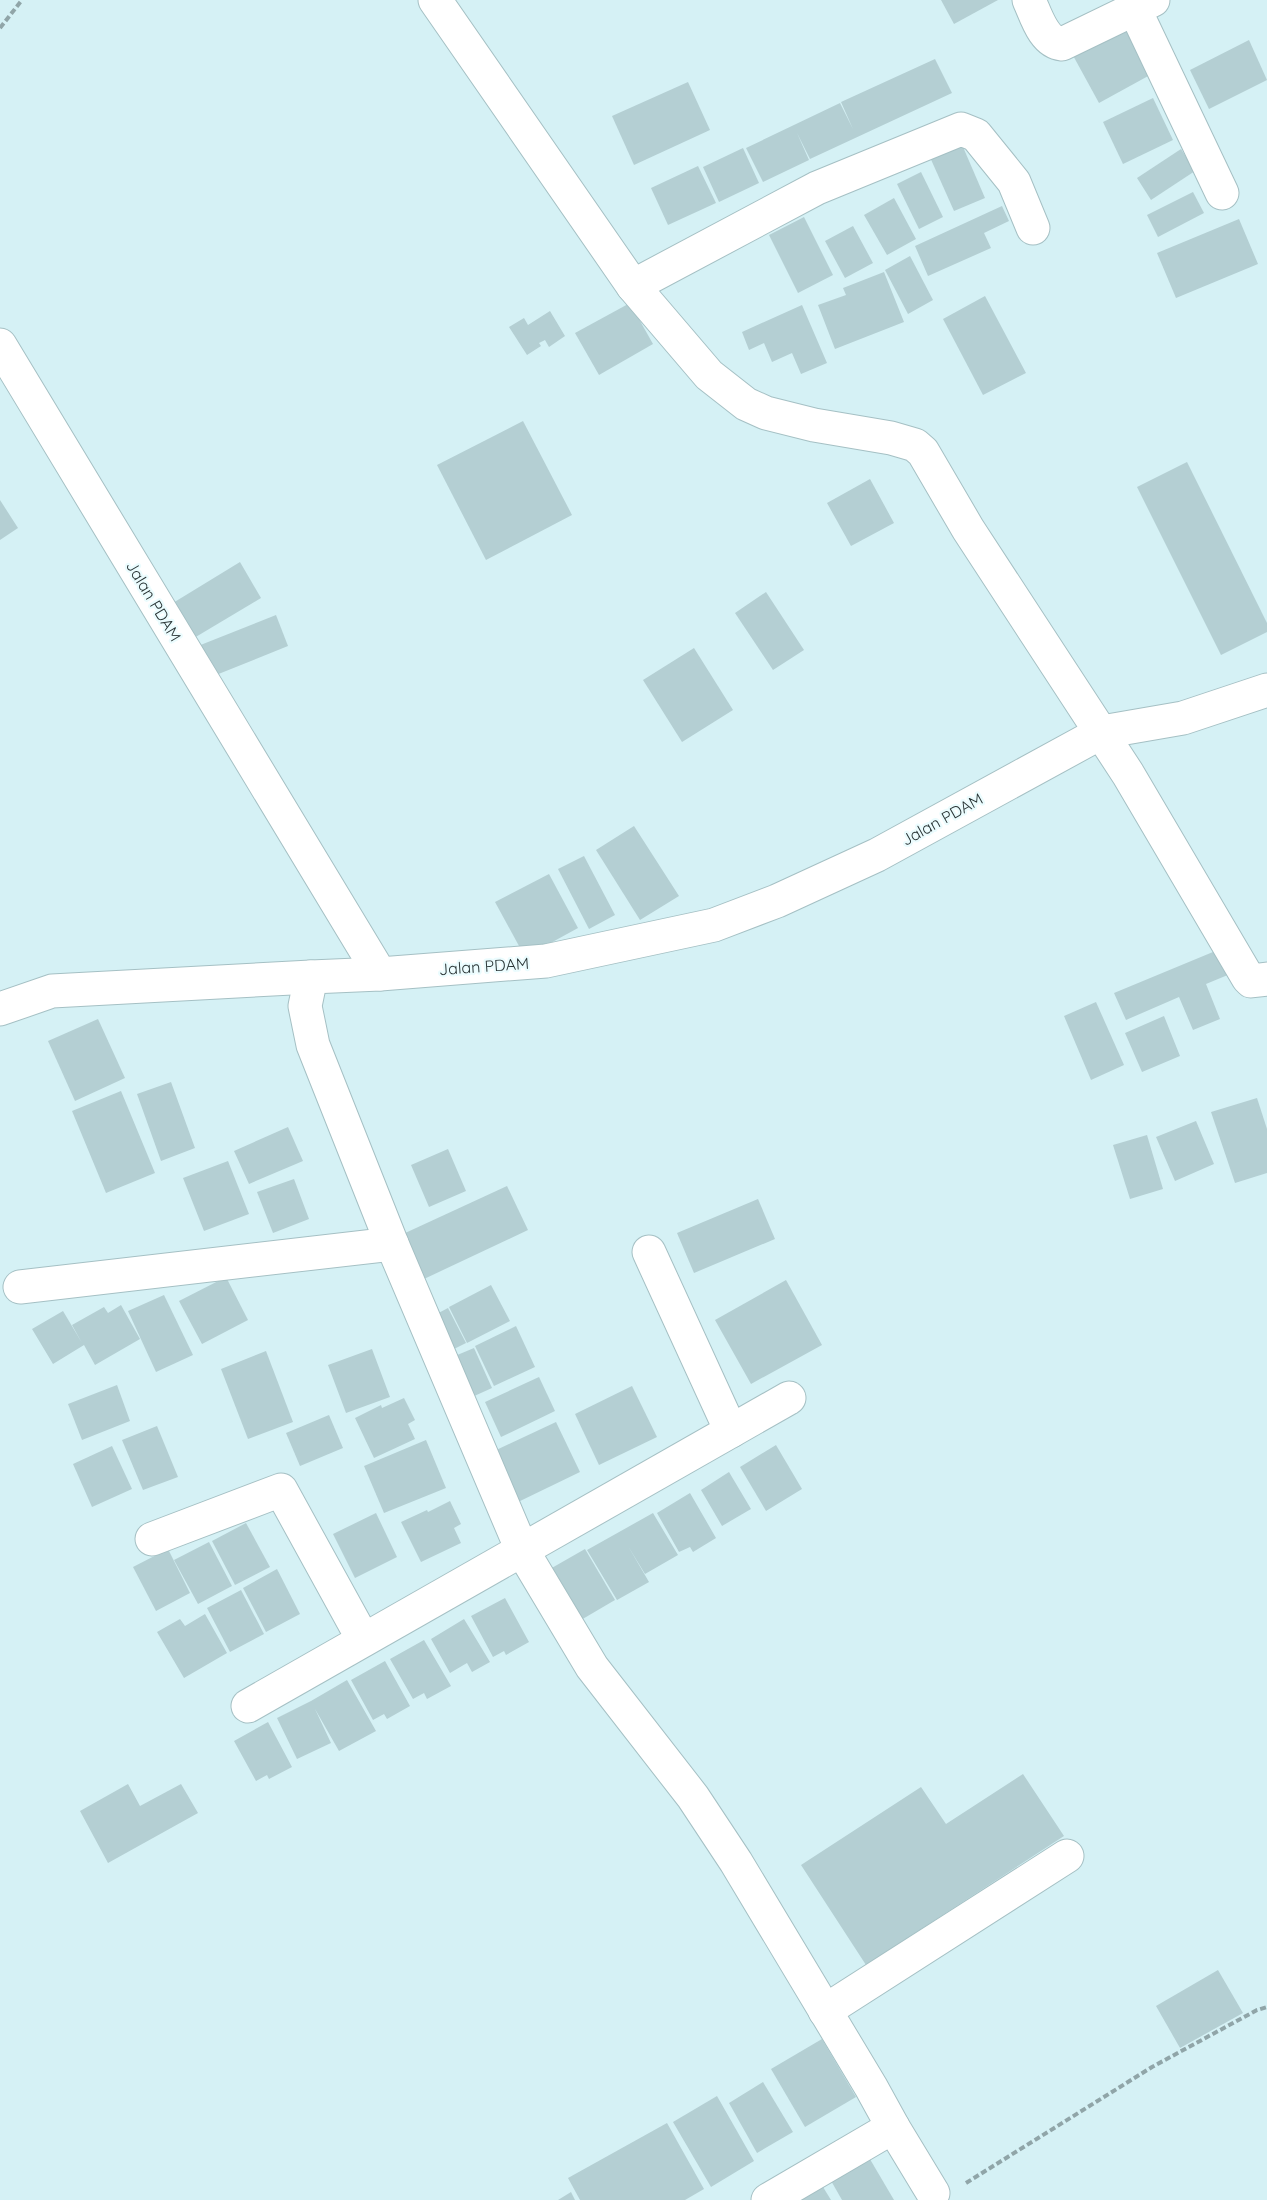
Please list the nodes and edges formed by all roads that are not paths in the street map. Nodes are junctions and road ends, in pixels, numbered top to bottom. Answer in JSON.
{"nodes":[{"id":1,"x":435,"y":0,"type":"edge"},
{"id":2,"x":1029,"y":0,"type":"edge"},
{"id":3,"x":1144,"y":5,"type":"edge"},
{"id":4,"x":1221,"y":193,"type":"dead end"},
{"id":5,"x":1034,"y":228,"type":"dead end"},
{"id":6,"x":633,"y":286,"type":"junction"},
{"id":7,"x":0,"y":345,"type":"edge"},
{"id":8,"x":1267,"y":690,"type":"edge"},
{"id":9,"x":1105,"y":737,"type":"junction"},
{"id":10,"x":380,"y":974,"type":"junction"},
{"id":11,"x":311,"y":977,"type":"junction"},
{"id":12,"x":1267,"y":979,"type":"edge"},
{"id":13,"x":0,"y":1008,"type":"edge"},
{"id":14,"x":392,"y":1244,"type":"junction"},
{"id":15,"x":649,"y":1252,"type":"dead end"},
{"id":16,"x":20,"y":1287,"type":"dead end"},
{"id":17,"x":789,"y":1398,"type":"dead end"},
{"id":18,"x":731,"y":1431,"type":"junction"},
{"id":19,"x":153,"y":1539,"type":"dead end"},
{"id":20,"x":522,"y":1550,"type":"junction"},
{"id":21,"x":363,"y":1639,"type":"junction"},
{"id":22,"x":248,"y":1706,"type":"dead end"},
{"id":23,"x":1067,"y":1856,"type":"dead end"},
{"id":24,"x":825,"y":2011,"type":"junction"},
{"id":25,"x":893,"y":2127,"type":"junction"},
{"id":26,"x":933,"y":2193,"type":"road end"},
{"id":27,"x":768,"y":2200,"type":"edge"}],
"edges":[{"from":1,"to":6,"type":"street"},
{"from":2,"to":3,"type":"street"},
{"from":3,"to":4,"type":"street"},
{"from":5,"to":6,"type":"street"},
{"from":6,"to":9,"type":"street"},
{"from":7,"to":10,"type":"street","name":"Jalan PDAM"},
{"from":8,"to":9,"type":"street","name":"Jalan PDAM"},
{"from":9,"to":10,"type":"street","name":"Jalan PDAM"},
{"from":9,"to":12,"type":"street"},
{"from":10,"to":11,"type":"street"},
{"from":11,"to":13,"type":"street"},
{"from":11,"to":14,"type":"street"},
{"from":14,"to":16,"type":"street"},
{"from":14,"to":20,"type":"street"},
{"from":15,"to":18,"type":"street"},
{"from":17,"to":18,"type":"street"},
{"from":18,"to":20,"type":"street"},
{"from":19,"to":21,"type":"street"},
{"from":20,"to":21,"type":"street"},
{"from":20,"to":24,"type":"street"},
{"from":21,"to":22,"type":"street"},
{"from":23,"to":24,"type":"street"},
{"from":24,"to":25,"type":"street"},
{"from":25,"to":26,"type":"street"},
{"from":25,"to":27,"type":"street"}]}
